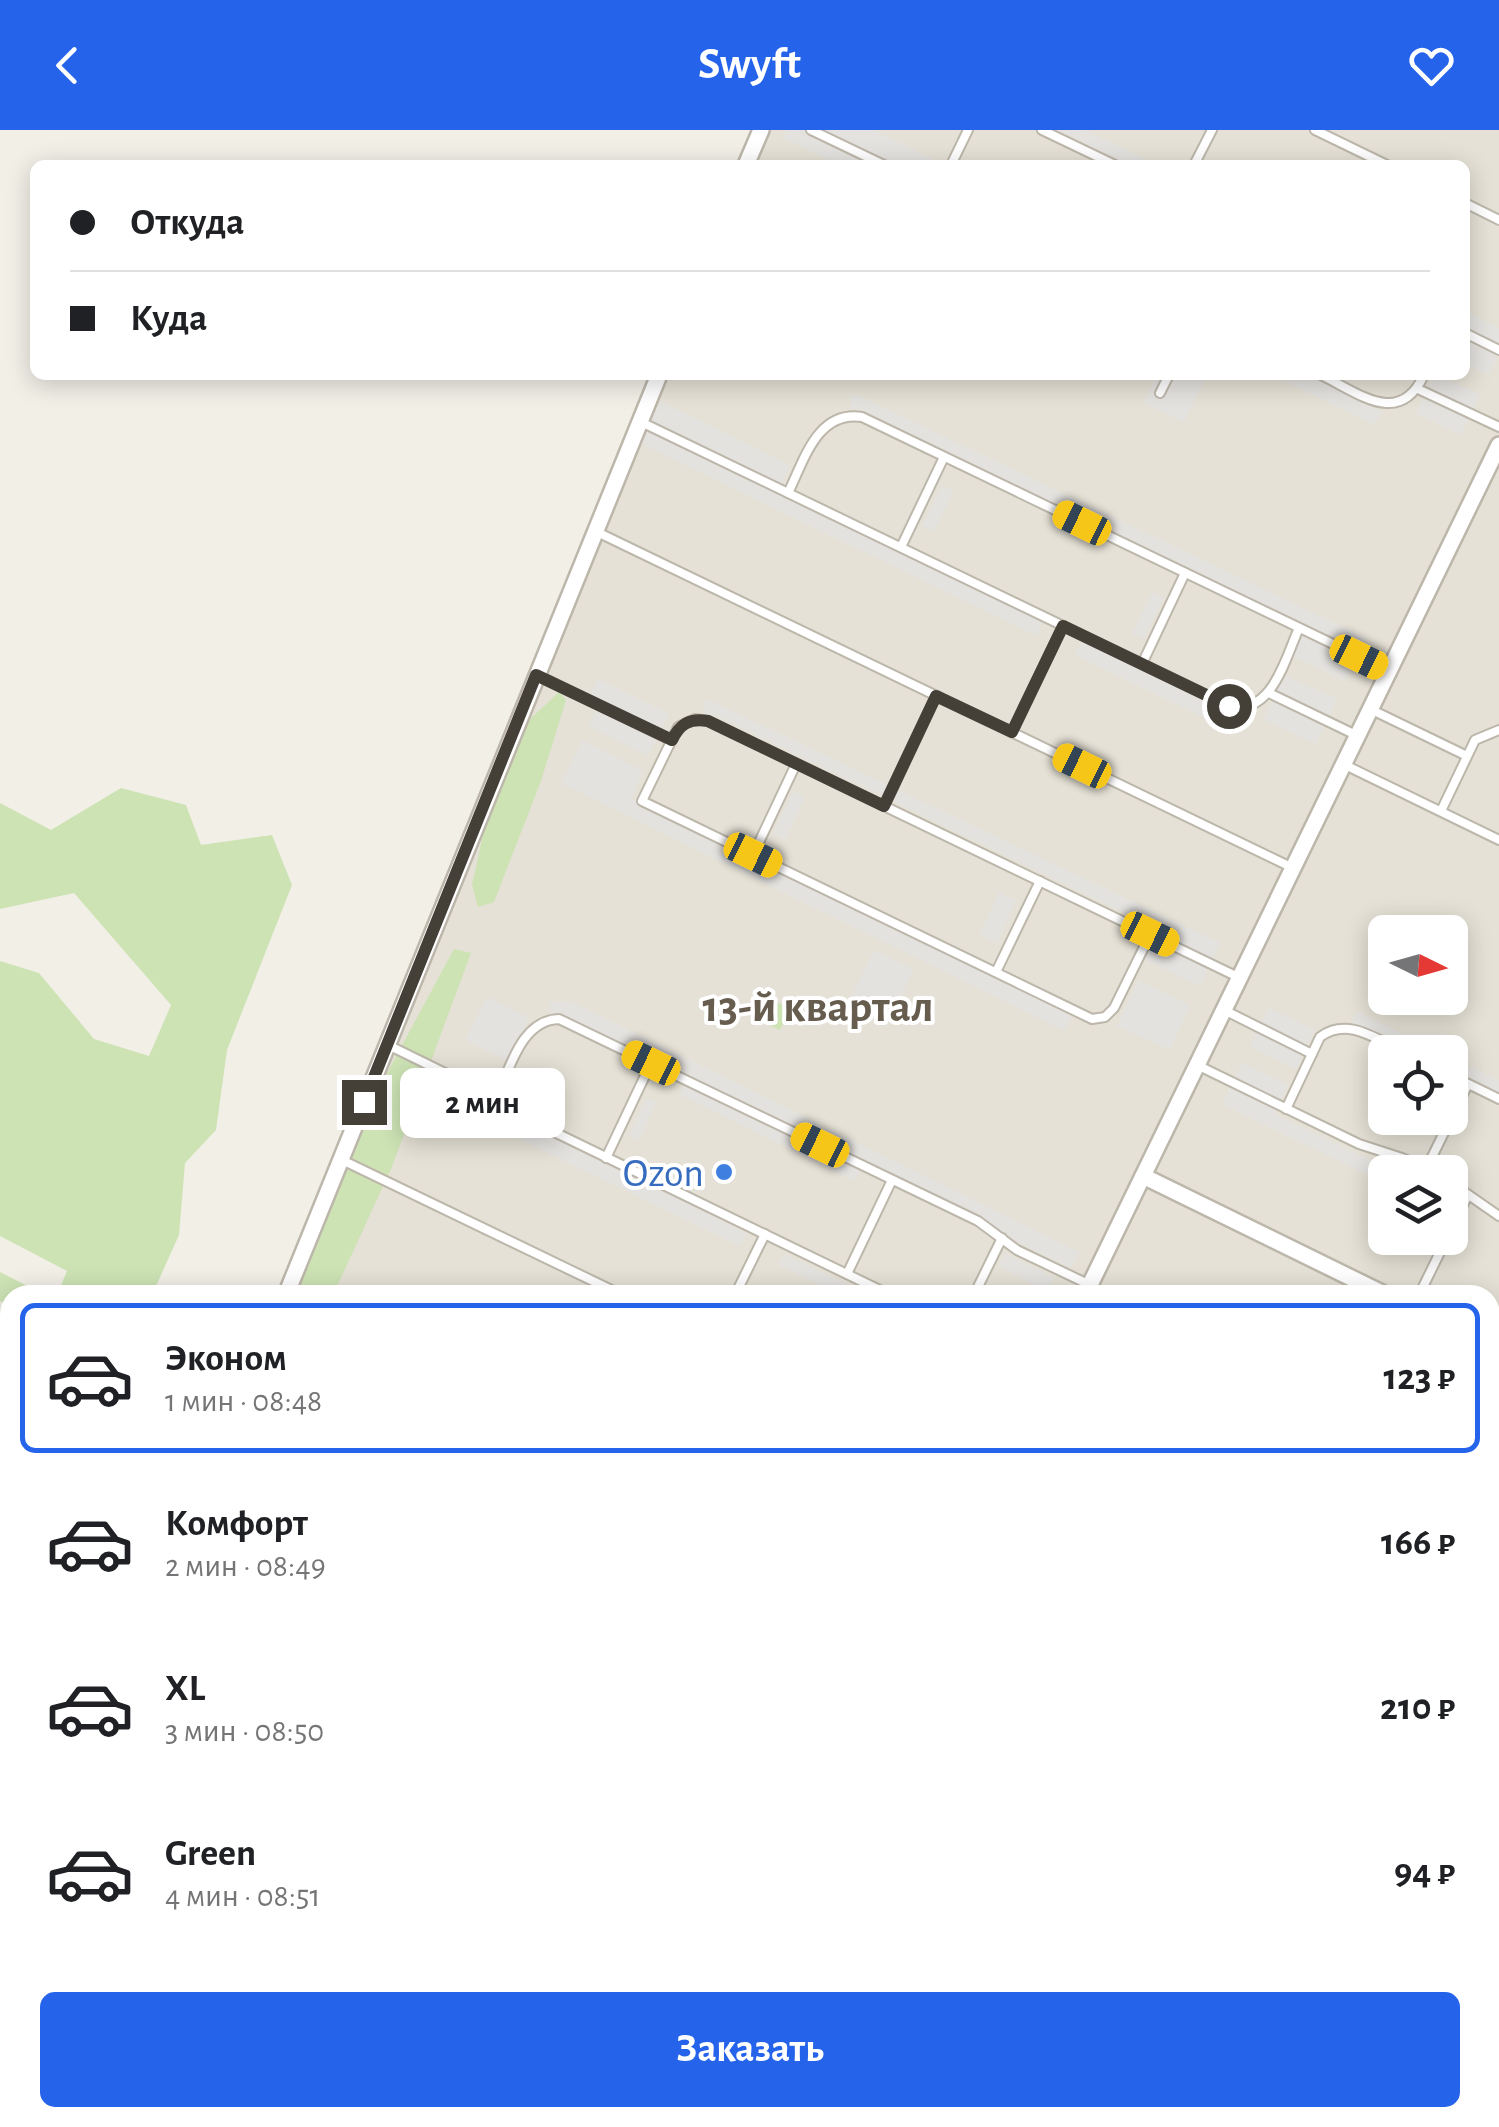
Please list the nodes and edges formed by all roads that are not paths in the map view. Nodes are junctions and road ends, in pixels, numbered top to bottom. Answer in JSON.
{"nodes":[{"id":1,"x":761,"y":130,"type":"edge"},
{"id":2,"x":811,"y":130,"type":"edge"},
{"id":3,"x":968,"y":130,"type":"edge"},
{"id":4,"x":1042,"y":130,"type":"edge"},
{"id":5,"x":1212,"y":130,"type":"edge"},
{"id":6,"x":1315,"y":130,"type":"edge"},
{"id":7,"x":748,"y":160,"type":"edge"},
{"id":8,"x":874,"y":160,"type":"edge"},
{"id":9,"x":954,"y":160,"type":"edge"},
{"id":10,"x":1093,"y":160,"type":"edge"},
{"id":11,"x":1197,"y":160,"type":"edge"},
{"id":12,"x":1376,"y":160,"type":"edge"},
{"id":13,"x":1470,"y":206,"type":"edge"},
{"id":14,"x":1499,"y":220,"type":"edge"},
{"id":15,"x":1470,"y":336,"type":"edge"},
{"id":16,"x":1499,"y":350,"type":"edge"},
{"id":17,"x":657,"y":380,"type":"edge"},
{"id":18,"x":1166,"y":380,"type":"edge"},
{"id":19,"x":1332,"y":380,"type":"edge"},
{"id":20,"x":1422,"y":380,"type":"edge"},
{"id":21,"x":1418,"y":389,"type":"junction"},
{"id":22,"x":1160,"y":393,"type":"dead end"},
{"id":23,"x":639,"y":422,"type":"junction"},
{"id":24,"x":1499,"y":427,"type":"edge"},
{"id":25,"x":1499,"y":445,"type":"edge"},
{"id":26,"x":944,"y":457,"type":"junction"},
{"id":27,"x":788,"y":493,"type":"junction"},
{"id":28,"x":595,"y":531,"type":"junction"},
{"id":29,"x":901,"y":548,"type":"junction"},
{"id":30,"x":1185,"y":573,"type":"junction"},
{"id":31,"x":1063,"y":626,"type":"junction"},
{"id":32,"x":1300,"y":628,"type":"junction"},
{"id":33,"x":1142,"y":664,"type":"junction"},
{"id":34,"x":1389,"y":671,"type":"junction"},
{"id":35,"x":536,"y":675,"type":"junction"},
{"id":36,"x":1268,"y":693,"type":"junction"},
{"id":37,"x":936,"y":696,"type":"junction"},
{"id":38,"x":1370,"y":709,"type":"junction"},
{"id":39,"x":1499,"y":730,"type":"edge"},
{"id":40,"x":1012,"y":732,"type":"junction"},
{"id":41,"x":1358,"y":736,"type":"junction"},
{"id":42,"x":672,"y":740,"type":"junction"},
{"id":43,"x":1468,"y":756,"type":"junction"},
{"id":44,"x":796,"y":764,"type":"junction"},
{"id":45,"x":1344,"y":764,"type":"junction"},
{"id":46,"x":884,"y":806,"type":"junction"},
{"id":47,"x":1441,"y":812,"type":"junction"},
{"id":48,"x":1499,"y":840,"type":"edge"},
{"id":49,"x":753,"y":855,"type":"junction"},
{"id":50,"x":1293,"y":868,"type":"junction"},
{"id":51,"x":1040,"y":882,"type":"junction"},
{"id":52,"x":1150,"y":934,"type":"junction"},
{"id":53,"x":996,"y":972,"type":"junction"},
{"id":54,"x":1240,"y":978,"type":"junction"},
{"id":55,"x":1224,"y":1010,"type":"junction"},
{"id":56,"x":1368,"y":1035,"type":"edge"},
{"id":57,"x":387,"y":1044,"type":"junction"},
{"id":58,"x":1312,"y":1054,"type":"junction"},
{"id":59,"x":651,"y":1063,"type":"junction"},
{"id":60,"x":1197,"y":1066,"type":"junction"},
{"id":61,"x":1468,"y":1084,"type":"edge"},
{"id":62,"x":496,"y":1098,"type":"junction"},
{"id":63,"x":1499,"y":1099,"type":"edge"},
{"id":64,"x":1286,"y":1109,"type":"junction"},
{"id":65,"x":1392,"y":1155,"type":"edge"},
{"id":66,"x":606,"y":1158,"type":"junction"},
{"id":67,"x":340,"y":1159,"type":"junction"},
{"id":68,"x":1143,"y":1176,"type":"junction"},
{"id":69,"x":892,"y":1180,"type":"junction"},
{"id":70,"x":1468,"y":1195,"type":"edge"},
{"id":71,"x":1499,"y":1216,"type":"edge"},
{"id":72,"x":764,"y":1234,"type":"junction"},
{"id":73,"x":1002,"y":1238,"type":"junction"},
{"id":74,"x":1438,"y":1255,"type":"edge"},
{"id":75,"x":847,"y":1274,"type":"junction"},
{"id":76,"x":290,"y":1285,"type":"edge"},
{"id":77,"x":601,"y":1285,"type":"edge"},
{"id":78,"x":741,"y":1285,"type":"edge"},
{"id":79,"x":870,"y":1285,"type":"edge"},
{"id":80,"x":979,"y":1285,"type":"edge"},
{"id":81,"x":1079,"y":1285,"type":"edge"},
{"id":82,"x":1090,"y":1285,"type":"edge"},
{"id":83,"x":1366,"y":1285,"type":"edge"},
{"id":84,"x":1424,"y":1285,"type":"edge"}],
"edges":[{"from":1,"to":7,"type":"street"},
{"from":2,"to":8,"type":"lane"},
{"from":3,"to":9,"type":"lane"},
{"from":4,"to":10,"type":"lane"},
{"from":5,"to":11,"type":"lane"},
{"from":6,"to":12,"type":"lane"},
{"from":13,"to":14,"type":"lane"},
{"from":15,"to":16,"type":"lane"},
{"from":17,"to":23,"type":"street"},
{"from":18,"to":22,"type":"lane"},
{"from":19,"to":21,"type":"lane"},
{"from":20,"to":21,"type":"lane"},
{"from":21,"to":24,"type":"lane"},
{"from":23,"to":27,"type":"lane"},
{"from":23,"to":28,"type":"street"},
{"from":25,"to":34,"type":"street"},
{"from":26,"to":27,"type":"lane"},
{"from":26,"to":29,"type":"lane"},
{"from":26,"to":30,"type":"lane"},
{"from":27,"to":29,"type":"lane"},
{"from":28,"to":35,"type":"street"},
{"from":28,"to":37,"type":"lane"},
{"from":29,"to":31,"type":"lane"},
{"from":30,"to":32,"type":"lane"},
{"from":30,"to":33,"type":"lane"},
{"from":31,"to":33,"type":"lane"},
{"from":31,"to":40,"type":"lane"},
{"from":32,"to":34,"type":"lane"},
{"from":32,"to":36,"type":"lane"},
{"from":33,"to":36,"type":"lane"},
{"from":34,"to":38,"type":"street"},
{"from":35,"to":42,"type":"lane"},
{"from":35,"to":57,"type":"street"},
{"from":36,"to":41,"type":"lane"},
{"from":37,"to":40,"type":"lane"},
{"from":37,"to":46,"type":"lane"},
{"from":38,"to":41,"type":"street"},
{"from":38,"to":43,"type":"lane"},
{"from":39,"to":43,"type":"lane"},
{"from":40,"to":50,"type":"lane"},
{"from":41,"to":45,"type":"street"},
{"from":42,"to":44,"type":"lane"},
{"from":42,"to":49,"type":"lane"},
{"from":43,"to":47,"type":"lane"},
{"from":44,"to":46,"type":"lane"},
{"from":44,"to":49,"type":"lane"},
{"from":45,"to":47,"type":"lane"},
{"from":45,"to":50,"type":"street"},
{"from":46,"to":51,"type":"lane"},
{"from":47,"to":48,"type":"lane"},
{"from":49,"to":53,"type":"lane"},
{"from":50,"to":54,"type":"street"},
{"from":51,"to":52,"type":"lane"},
{"from":51,"to":53,"type":"lane"},
{"from":52,"to":53,"type":"lane"},
{"from":52,"to":54,"type":"lane"},
{"from":54,"to":55,"type":"street"},
{"from":55,"to":58,"type":"lane"},
{"from":55,"to":60,"type":"street"},
{"from":56,"to":58,"type":"lane"},
{"from":57,"to":62,"type":"lane"},
{"from":57,"to":67,"type":"street"},
{"from":58,"to":64,"type":"lane"},
{"from":59,"to":62,"type":"lane"},
{"from":59,"to":66,"type":"lane"},
{"from":59,"to":69,"type":"lane"},
{"from":60,"to":64,"type":"lane"},
{"from":60,"to":68,"type":"street"},
{"from":61,"to":63,"type":"lane"},
{"from":62,"to":66,"type":"lane"},
{"from":64,"to":65,"type":"lane"},
{"from":66,"to":72,"type":"lane"},
{"from":67,"to":76,"type":"street"},
{"from":67,"to":77,"type":"lane"},
{"from":68,"to":82,"type":"street"},
{"from":68,"to":83,"type":"street"},
{"from":69,"to":73,"type":"lane"},
{"from":69,"to":75,"type":"lane"},
{"from":70,"to":71,"type":"lane"},
{"from":72,"to":75,"type":"lane"},
{"from":72,"to":78,"type":"lane"},
{"from":73,"to":80,"type":"lane"},
{"from":73,"to":81,"type":"lane"},
{"from":74,"to":84,"type":"lane"},
{"from":75,"to":79,"type":"lane"}]}
